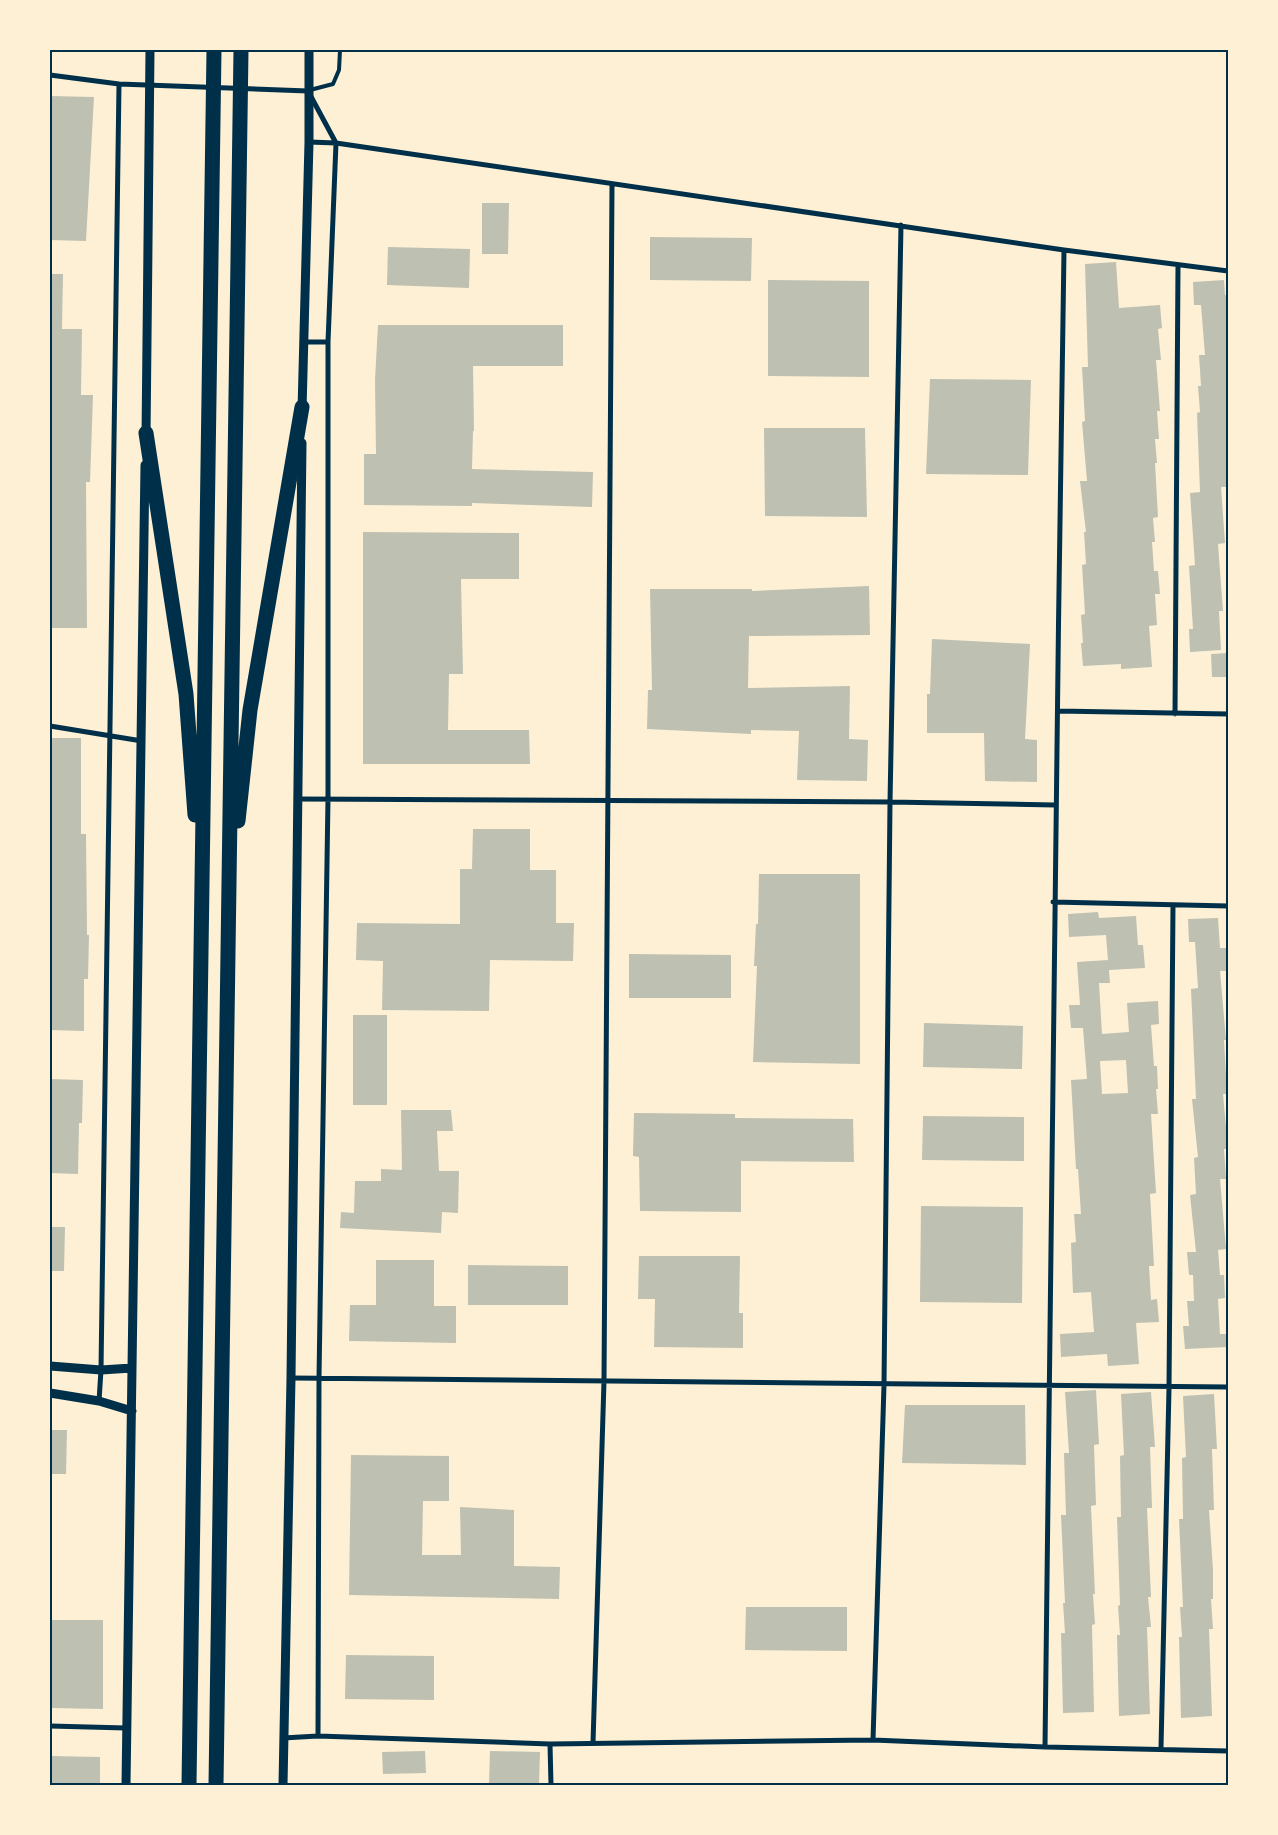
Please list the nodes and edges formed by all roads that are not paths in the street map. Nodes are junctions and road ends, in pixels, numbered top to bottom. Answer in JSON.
{"nodes":[{"id":1,"x":150,"y":50,"type":"edge"},
{"id":2,"x":214,"y":50,"type":"edge"},
{"id":3,"x":241,"y":50,"type":"edge"},
{"id":4,"x":309,"y":50,"type":"edge"},
{"id":5,"x":340,"y":50,"type":"edge"},
{"id":6,"x":50,"y":75,"type":"edge"},
{"id":7,"x":119,"y":84,"type":"junction"},
{"id":8,"x":150,"y":85,"type":"junction"},
{"id":9,"x":308,"y":91,"type":"junction"},
{"id":10,"x":309,"y":142,"type":"junction"},
{"id":11,"x":336,"y":143,"type":"junction"},
{"id":12,"x":612,"y":185,"type":"junction"},
{"id":13,"x":901,"y":225,"type":"junction"},
{"id":14,"x":1064,"y":250,"type":"junction"},
{"id":15,"x":1178,"y":265,"type":"junction"},
{"id":16,"x":1228,"y":271,"type":"edge"},
{"id":17,"x":304,"y":342,"type":"junction"},
{"id":18,"x":328,"y":342,"type":"junction"},
{"id":19,"x":302,"y":407,"type":"junction"},
{"id":20,"x":146,"y":433,"type":"junction"},
{"id":21,"x":1058,"y":711,"type":"junction"},
{"id":22,"x":1175,"y":714,"type":"junction"},
{"id":23,"x":1228,"y":714,"type":"edge"},
{"id":24,"x":50,"y":726,"type":"edge"},
{"id":25,"x":111,"y":737,"type":"junction"},
{"id":26,"x":142,"y":741,"type":"junction"},
{"id":27,"x":328,"y":798,"type":"junction"},
{"id":28,"x":298,"y":799,"type":"junction"},
{"id":29,"x":609,"y":800,"type":"junction"},
{"id":30,"x":890,"y":802,"type":"junction"},
{"id":31,"x":1055,"y":806,"type":"junction"},
{"id":32,"x":1053,"y":902,"type":"junction"},
{"id":33,"x":1173,"y":905,"type":"junction"},
{"id":34,"x":1228,"y":906,"type":"edge"},
{"id":35,"x":203,"y":917,"type":"junction"},
{"id":36,"x":228,"y":920,"type":"junction"},
{"id":37,"x":50,"y":1366,"type":"edge"},
{"id":38,"x":132,"y":1368,"type":"junction"},
{"id":39,"x":101,"y":1370,"type":"junction"},
{"id":40,"x":291,"y":1378,"type":"junction"},
{"id":41,"x":319,"y":1378,"type":"junction"},
{"id":42,"x":604,"y":1381,"type":"junction"},
{"id":43,"x":884,"y":1385,"type":"junction"},
{"id":44,"x":1047,"y":1387,"type":"junction"},
{"id":45,"x":1228,"y":1387,"type":"edge"},
{"id":46,"x":1169,"y":1388,"type":"junction"},
{"id":47,"x":50,"y":1393,"type":"edge"},
{"id":48,"x":99,"y":1401,"type":"junction"},
{"id":49,"x":132,"y":1411,"type":"junction"},
{"id":50,"x":50,"y":1726,"type":"edge"},
{"id":51,"x":126,"y":1728,"type":"junction"},
{"id":52,"x":318,"y":1736,"type":"junction"},
{"id":53,"x":283,"y":1738,"type":"junction"},
{"id":54,"x":873,"y":1740,"type":"junction"},
{"id":55,"x":593,"y":1743,"type":"junction"},
{"id":56,"x":550,"y":1744,"type":"junction"},
{"id":57,"x":1045,"y":1747,"type":"junction"},
{"id":58,"x":1162,"y":1748,"type":"junction"},
{"id":59,"x":1228,"y":1751,"type":"edge"},
{"id":60,"x":126,"y":1785,"type":"edge"},
{"id":61,"x":189,"y":1785,"type":"edge"},
{"id":62,"x":216,"y":1785,"type":"edge"},
{"id":63,"x":283,"y":1785,"type":"edge"},
{"id":64,"x":551,"y":1785,"type":"edge"}],
"edges":[{"from":1,"to":8,"type":"street"},
{"from":2,"to":35,"type":"highway"},
{"from":3,"to":36,"type":"highway"},
{"from":4,"to":9,"type":"street"},
{"from":5,"to":9,"type":"lane"},
{"from":6,"to":7,"type":"street"},
{"from":7,"to":8,"type":"street"},
{"from":7,"to":25,"type":"street"},
{"from":8,"to":9,"type":"street"},
{"from":8,"to":20,"type":"street"},
{"from":9,"to":10,"type":"street"},
{"from":9,"to":11,"type":"street"},
{"from":10,"to":11,"type":"street"},
{"from":10,"to":17,"type":"street"},
{"from":11,"to":12,"type":"street"},
{"from":11,"to":18,"type":"street"},
{"from":12,"to":13,"type":"street"},
{"from":12,"to":29,"type":"street"},
{"from":13,"to":14,"type":"street"},
{"from":13,"to":30,"type":"street"},
{"from":14,"to":15,"type":"street"},
{"from":14,"to":21,"type":"street"},
{"from":15,"to":16,"type":"street"},
{"from":15,"to":22,"type":"street"},
{"from":17,"to":18,"type":"street"},
{"from":17,"to":19,"type":"street"},
{"from":18,"to":27,"type":"street"},
{"from":19,"to":28,"type":"street"},
{"from":19,"to":36,"type":"highway"},
{"from":20,"to":26,"type":"street"},
{"from":20,"to":35,"type":"highway"},
{"from":21,"to":22,"type":"street"},
{"from":21,"to":31,"type":"street"},
{"from":22,"to":23,"type":"street"},
{"from":24,"to":25,"type":"street"},
{"from":25,"to":26,"type":"street"},
{"from":25,"to":39,"type":"street"},
{"from":26,"to":38,"type":"street"},
{"from":27,"to":28,"type":"street"},
{"from":27,"to":29,"type":"street"},
{"from":27,"to":41,"type":"street"},
{"from":28,"to":40,"type":"street"},
{"from":29,"to":30,"type":"street"},
{"from":29,"to":42,"type":"street"},
{"from":30,"to":31,"type":"street"},
{"from":30,"to":43,"type":"street"},
{"from":31,"to":32,"type":"street"},
{"from":32,"to":33,"type":"street"},
{"from":32,"to":44,"type":"street"},
{"from":33,"to":34,"type":"street"},
{"from":33,"to":46,"type":"street"},
{"from":35,"to":61,"type":"highway"},
{"from":36,"to":62,"type":"highway"},
{"from":37,"to":39,"type":"street"},
{"from":38,"to":39,"type":"street"},
{"from":38,"to":49,"type":"street"},
{"from":39,"to":48,"type":"street"},
{"from":40,"to":41,"type":"street"},
{"from":40,"to":53,"type":"street"},
{"from":41,"to":42,"type":"street"},
{"from":41,"to":52,"type":"street"},
{"from":42,"to":43,"type":"street"},
{"from":42,"to":55,"type":"street"},
{"from":43,"to":44,"type":"street"},
{"from":43,"to":54,"type":"street"},
{"from":44,"to":46,"type":"street"},
{"from":44,"to":57,"type":"street"},
{"from":45,"to":46,"type":"street"},
{"from":46,"to":58,"type":"street"},
{"from":47,"to":48,"type":"street"},
{"from":48,"to":49,"type":"street"},
{"from":49,"to":51,"type":"street"},
{"from":50,"to":51,"type":"street"},
{"from":51,"to":60,"type":"street"},
{"from":52,"to":53,"type":"street"},
{"from":52,"to":56,"type":"street"},
{"from":53,"to":63,"type":"street"},
{"from":54,"to":55,"type":"street"},
{"from":54,"to":57,"type":"street"},
{"from":55,"to":56,"type":"street"},
{"from":56,"to":64,"type":"street"},
{"from":57,"to":58,"type":"street"},
{"from":58,"to":59,"type":"street"}]}
